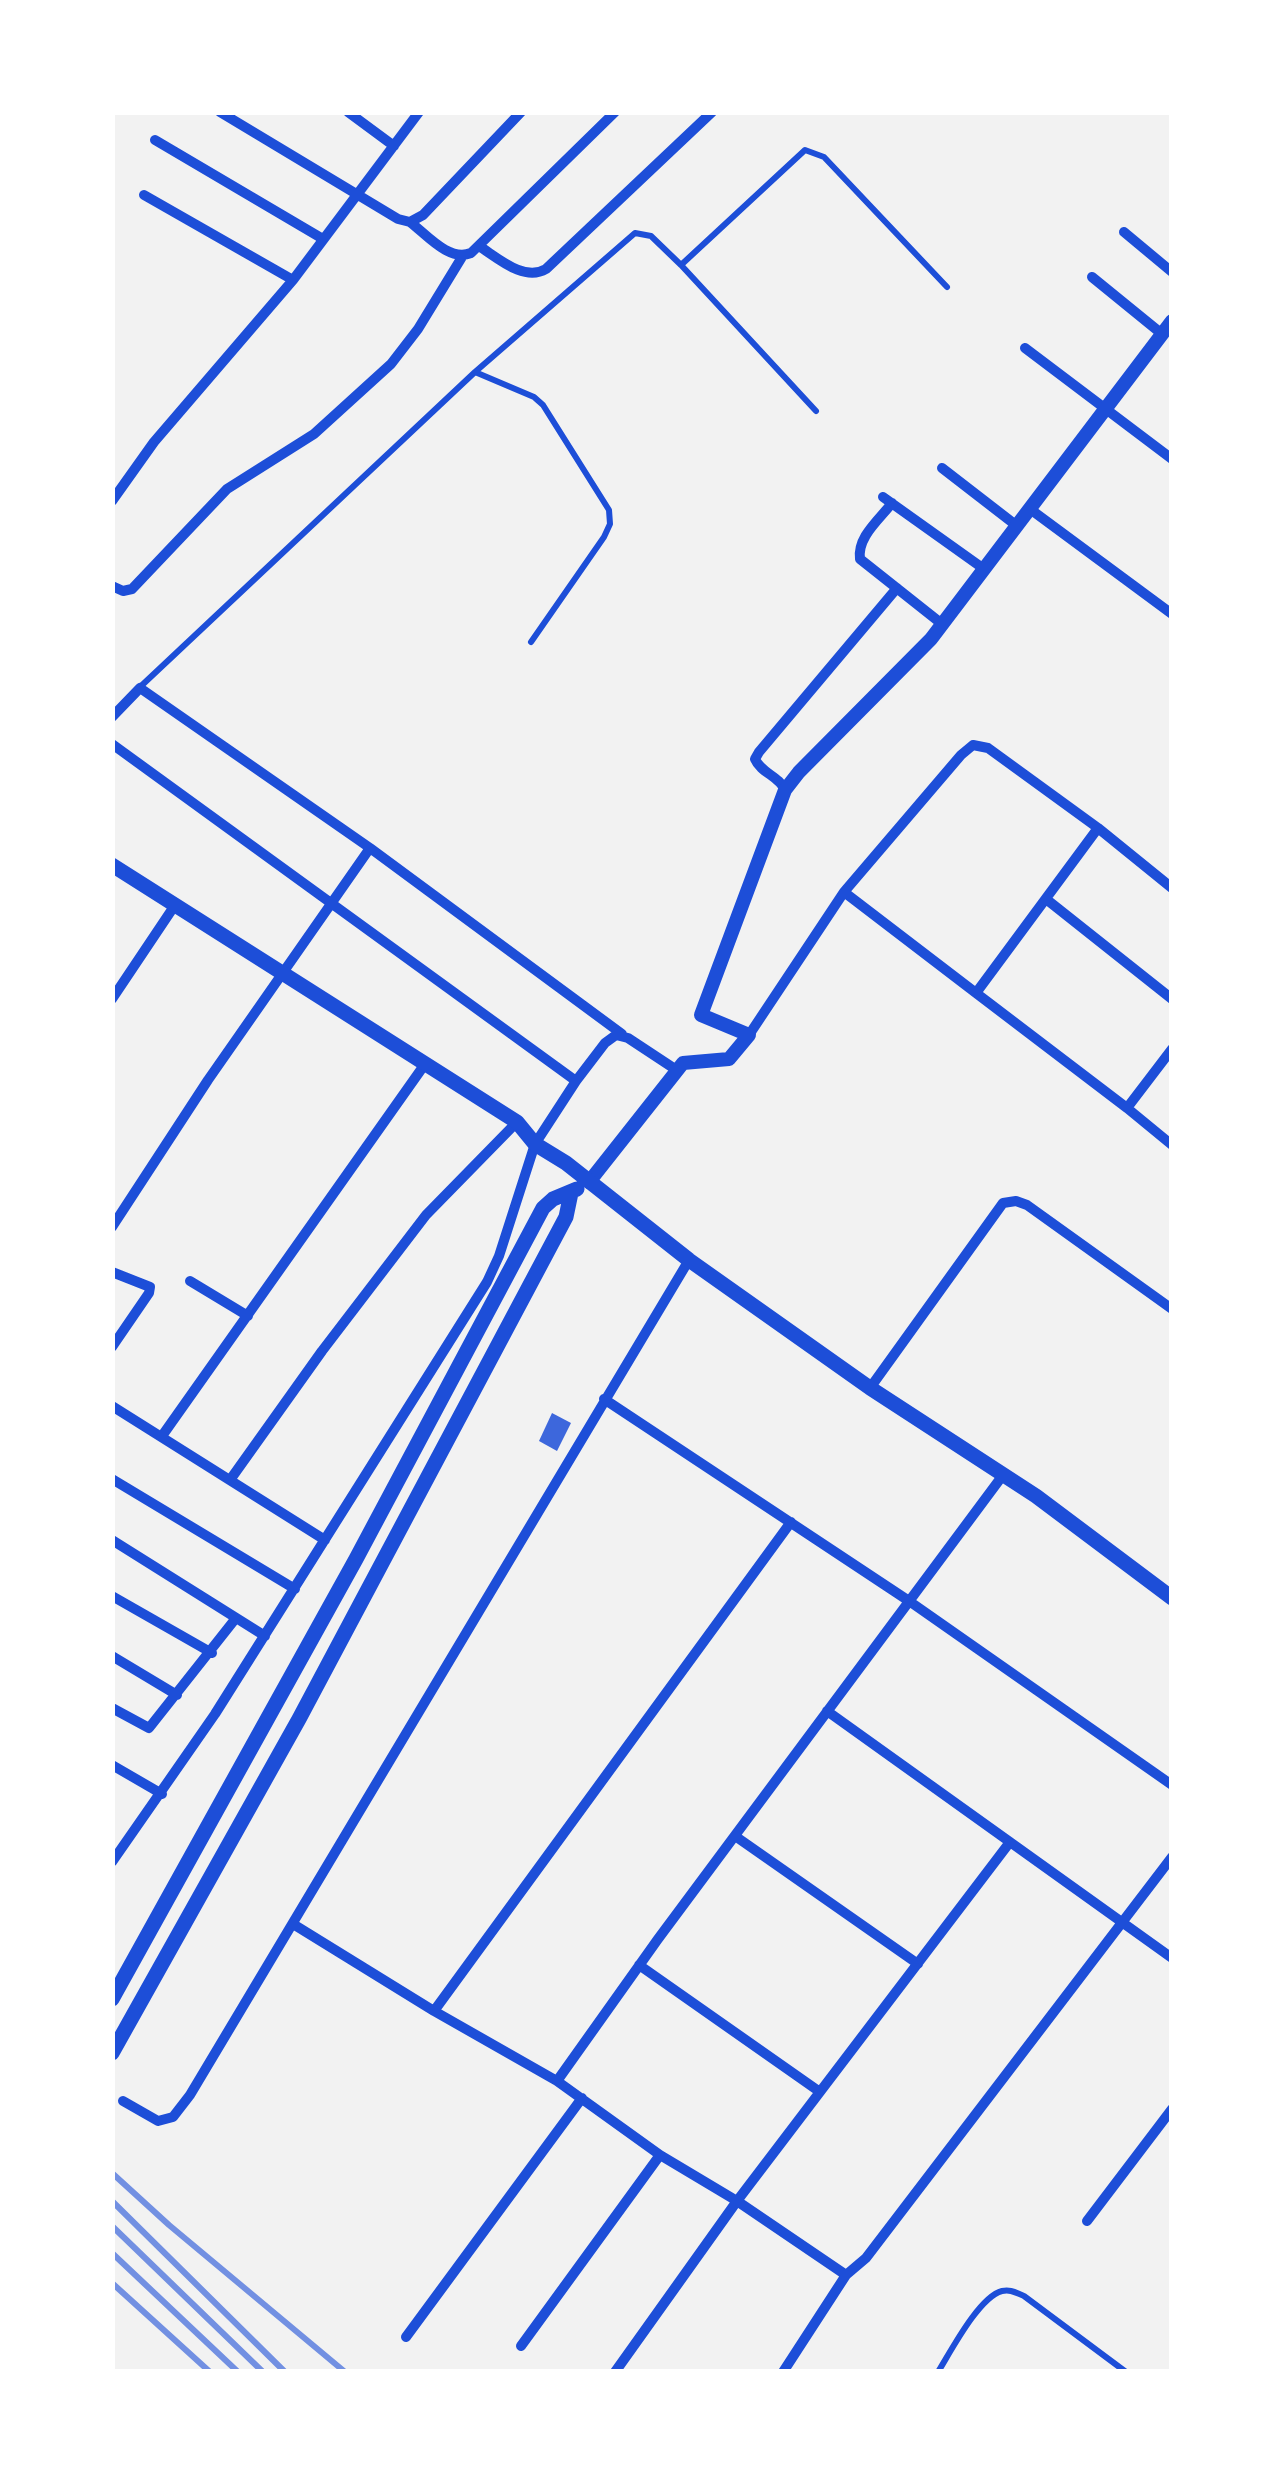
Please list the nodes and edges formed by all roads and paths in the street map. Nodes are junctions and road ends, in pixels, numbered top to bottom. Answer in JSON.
{"nodes":[{"id":1,"x":220,"y":112,"type":"edge"},
{"id":2,"x":348,"y":112,"type":"edge"},
{"id":3,"x":419,"y":112,"type":"edge"},
{"id":4,"x":520,"y":112,"type":"edge"},
{"id":5,"x":615,"y":112,"type":"edge"},
{"id":6,"x":712,"y":112,"type":"edge"},
{"id":7,"x":155,"y":140,"type":"dead end"},
{"id":8,"x":394,"y":146,"type":"junction"},
{"id":9,"x":144,"y":195,"type":"dead end"},
{"id":10,"x":356,"y":195,"type":"junction"},
{"id":11,"x":410,"y":222,"type":"junction"},
{"id":12,"x":1124,"y":232,"type":"dead end"},
{"id":13,"x":323,"y":239,"type":"junction"},
{"id":14,"x":478,"y":246,"type":"junction"},
{"id":15,"x":462,"y":257,"type":"junction"},
{"id":16,"x":681,"y":265,"type":"junction"},
{"id":17,"x":1172,"y":272,"type":"edge"},
{"id":18,"x":1092,"y":277,"type":"dead end"},
{"id":19,"x":293,"y":280,"type":"junction"},
{"id":20,"x":947,"y":286,"type":"dead end"},
{"id":21,"x":1167,"y":328,"type":"edge"},
{"id":22,"x":1025,"y":348,"type":"dead end"},
{"id":23,"x":475,"y":372,"type":"junction"},
{"id":24,"x":1106,"y":409,"type":"junction"},
{"id":25,"x":816,"y":410,"type":"dead end"},
{"id":26,"x":1172,"y":459,"type":"edge"},
{"id":27,"x":942,"y":468,"type":"dead end"},
{"id":28,"x":112,"y":501,"type":"edge"},
{"id":29,"x":1030,"y":509,"type":"junction"},
{"id":30,"x":1017,"y":526,"type":"junction"},
{"id":31,"x":984,"y":570,"type":"junction"},
{"id":32,"x":112,"y":586,"type":"edge"},
{"id":33,"x":897,"y":588,"type":"junction"},
{"id":34,"x":1172,"y":614,"type":"edge"},
{"id":35,"x":942,"y":624,"type":"junction"},
{"id":36,"x":531,"y":642,"type":"dead end"},
{"id":37,"x":140,"y":688,"type":"junction"},
{"id":38,"x":112,"y":718,"type":"edge"},
{"id":39,"x":112,"y":744,"type":"edge"},
{"id":40,"x":785,"y":790,"type":"junction"},
{"id":41,"x":1098,"y":828,"type":"junction"},
{"id":42,"x":370,"y":848,"type":"junction"},
{"id":43,"x":112,"y":865,"type":"edge"},
{"id":44,"x":1172,"y":888,"type":"edge"},
{"id":45,"x":844,"y":892,"type":"junction"},
{"id":46,"x":1046,"y":899,"type":"junction"},
{"id":47,"x":330,"y":904,"type":"junction"},
{"id":48,"x":175,"y":905,"type":"junction"},
{"id":49,"x":284,"y":974,"type":"junction"},
{"id":50,"x":976,"y":993,"type":"junction"},
{"id":51,"x":112,"y":999,"type":"edge"},
{"id":52,"x":1172,"y":999,"type":"edge"},
{"id":53,"x":750,"y":1035,"type":"junction"},
{"id":54,"x":628,"y":1038,"type":"junction"},
{"id":55,"x":1172,"y":1050,"type":"edge"},
{"id":56,"x":426,"y":1064,"type":"junction"},
{"id":57,"x":678,"y":1071,"type":"junction"},
{"id":58,"x":576,"y":1080,"type":"junction"},
{"id":59,"x":1126,"y":1108,"type":"junction"},
{"id":60,"x":517,"y":1122,"type":"junction"},
{"id":61,"x":535,"y":1144,"type":"junction"},
{"id":62,"x":1172,"y":1144,"type":"edge"},
{"id":63,"x":588,"y":1182,"type":"junction"},
{"id":64,"x":571,"y":1193,"type":"junction"},
{"id":65,"x":112,"y":1226,"type":"edge"},
{"id":66,"x":689,"y":1260,"type":"junction"},
{"id":67,"x":112,"y":1272,"type":"edge"},
{"id":68,"x":190,"y":1281,"type":"dead end"},
{"id":69,"x":1172,"y":1309,"type":"edge"},
{"id":70,"x":248,"y":1316,"type":"junction"},
{"id":71,"x":112,"y":1348,"type":"edge"},
{"id":72,"x":870,"y":1388,"type":"junction"},
{"id":73,"x":604,"y":1399,"type":"junction"},
{"id":74,"x":112,"y":1406,"type":"edge"},
{"id":75,"x":162,"y":1436,"type":"junction"},
{"id":76,"x":1003,"y":1475,"type":"junction"},
{"id":77,"x":112,"y":1480,"type":"edge"},
{"id":78,"x":230,"y":1480,"type":"junction"},
{"id":79,"x":790,"y":1522,"type":"junction"},
{"id":80,"x":112,"y":1540,"type":"edge"},
{"id":81,"x":325,"y":1540,"type":"junction"},
{"id":82,"x":295,"y":1589,"type":"junction"},
{"id":83,"x":112,"y":1596,"type":"edge"},
{"id":84,"x":1172,"y":1598,"type":"edge"},
{"id":85,"x":909,"y":1601,"type":"junction"},
{"id":86,"x":236,"y":1618,"type":"junction"},
{"id":87,"x":265,"y":1636,"type":"junction"},
{"id":88,"x":212,"y":1653,"type":"junction"},
{"id":89,"x":112,"y":1656,"type":"edge"},
{"id":90,"x":177,"y":1695,"type":"junction"},
{"id":91,"x":112,"y":1708,"type":"edge"},
{"id":92,"x":827,"y":1712,"type":"junction"},
{"id":93,"x":112,"y":1765,"type":"edge"},
{"id":94,"x":1172,"y":1785,"type":"edge"},
{"id":95,"x":162,"y":1794,"type":"junction"},
{"id":96,"x":734,"y":1836,"type":"junction"},
{"id":97,"x":1010,"y":1842,"type":"junction"},
{"id":98,"x":1172,"y":1857,"type":"edge"},
{"id":99,"x":112,"y":1862,"type":"edge"},
{"id":100,"x":1122,"y":1922,"type":"junction"},
{"id":101,"x":294,"y":1924,"type":"junction"},
{"id":102,"x":1172,"y":1958,"type":"edge"},
{"id":103,"x":918,"y":1964,"type":"junction"},
{"id":104,"x":639,"y":1965,"type":"junction"},
{"id":105,"x":112,"y":2000,"type":"edge"},
{"id":106,"x":434,"y":2011,"type":"junction"},
{"id":107,"x":112,"y":2053,"type":"edge"},
{"id":108,"x":557,"y":2081,"type":"junction"},
{"id":109,"x":820,"y":2092,"type":"junction"},
{"id":110,"x":582,"y":2098,"type":"junction"},
{"id":111,"x":123,"y":2101,"type":"dead end"},
{"id":112,"x":1170,"y":2113,"type":"edge"},
{"id":113,"x":660,"y":2155,"type":"junction"},
{"id":114,"x":737,"y":2201,"type":"junction"},
{"id":115,"x":1087,"y":2221,"type":"dead end"},
{"id":116,"x":846,"y":2274,"type":"junction"},
{"id":117,"x":406,"y":2337,"type":"dead end"},
{"id":118,"x":521,"y":2346,"type":"dead end"},
{"id":119,"x":615,"y":2372,"type":"edge"},
{"id":120,"x":783,"y":2372,"type":"edge"},
{"id":121,"x":938,"y":2372,"type":"edge"},
{"id":122,"x":1126,"y":2372,"type":"edge"}],
"edges":[{"from":1,"to":10,"type":"street"},
{"from":2,"to":8,"type":"street"},
{"from":3,"to":8,"type":"street"},
{"from":4,"to":11,"type":"street"},
{"from":5,"to":14,"type":"street"},
{"from":6,"to":14,"type":"street"},
{"from":7,"to":13,"type":"street"},
{"from":8,"to":10,"type":"street"},
{"from":9,"to":19,"type":"street"},
{"from":10,"to":11,"type":"street"},
{"from":10,"to":13,"type":"street"},
{"from":11,"to":15,"type":"street"},
{"from":12,"to":17,"type":"street"},
{"from":13,"to":19,"type":"street"},
{"from":14,"to":15,"type":"street"},
{"from":15,"to":32,"type":"street"},
{"from":16,"to":20,"type":"lane"},
{"from":16,"to":23,"type":"lane"},
{"from":16,"to":25,"type":"lane"},
{"from":18,"to":21,"type":"street"},
{"from":19,"to":28,"type":"street"},
{"from":21,"to":24,"type":"street"},
{"from":22,"to":24,"type":"street"},
{"from":23,"to":36,"type":"lane"},
{"from":23,"to":37,"type":"lane"},
{"from":24,"to":26,"type":"street"},
{"from":24,"to":29,"type":"street"},
{"from":27,"to":30,"type":"street"},
{"from":29,"to":30,"type":"street"},
{"from":29,"to":34,"type":"street"},
{"from":30,"to":31,"type":"street"},
{"from":31,"to":33,"type":"street"},
{"from":31,"to":35,"type":"street"},
{"from":33,"to":35,"type":"street"},
{"from":33,"to":40,"type":"street"},
{"from":35,"to":40,"type":"street"},
{"from":37,"to":38,"type":"street"},
{"from":37,"to":42,"type":"street"},
{"from":39,"to":47,"type":"street"},
{"from":40,"to":53,"type":"street"},
{"from":41,"to":44,"type":"street"},
{"from":41,"to":45,"type":"street"},
{"from":41,"to":46,"type":"street"},
{"from":42,"to":47,"type":"street"},
{"from":42,"to":54,"type":"street"},
{"from":43,"to":48,"type":"main road"},
{"from":45,"to":50,"type":"street"},
{"from":45,"to":53,"type":"street"},
{"from":46,"to":50,"type":"street"},
{"from":46,"to":52,"type":"street"},
{"from":47,"to":49,"type":"street"},
{"from":47,"to":58,"type":"street"},
{"from":48,"to":49,"type":"main road"},
{"from":48,"to":51,"type":"street"},
{"from":49,"to":56,"type":"main road"},
{"from":49,"to":65,"type":"street"},
{"from":50,"to":59,"type":"street"},
{"from":53,"to":57,"type":"street"},
{"from":54,"to":57,"type":"street"},
{"from":54,"to":58,"type":"street"},
{"from":55,"to":59,"type":"street"},
{"from":56,"to":60,"type":"main road"},
{"from":56,"to":70,"type":"street"},
{"from":57,"to":63,"type":"street"},
{"from":58,"to":61,"type":"street"},
{"from":59,"to":62,"type":"street"},
{"from":60,"to":61,"type":"main road"},
{"from":60,"to":78,"type":"street"},
{"from":61,"to":63,"type":"main road"},
{"from":61,"to":81,"type":"street"},
{"from":63,"to":64,"type":"main road"},
{"from":63,"to":66,"type":"main road"},
{"from":64,"to":105,"type":"main road"},
{"from":64,"to":107,"type":"main road"},
{"from":66,"to":72,"type":"main road"},
{"from":66,"to":73,"type":"street"},
{"from":67,"to":71,"type":"street"},
{"from":68,"to":70,"type":"street"},
{"from":69,"to":72,"type":"street"},
{"from":70,"to":75,"type":"street"},
{"from":72,"to":76,"type":"main road"},
{"from":73,"to":79,"type":"street"},
{"from":73,"to":101,"type":"street"},
{"from":74,"to":75,"type":"street"},
{"from":75,"to":78,"type":"street"},
{"from":76,"to":84,"type":"main road"},
{"from":76,"to":85,"type":"street"},
{"from":77,"to":82,"type":"street"},
{"from":78,"to":81,"type":"street"},
{"from":79,"to":85,"type":"street"},
{"from":79,"to":106,"type":"street"},
{"from":80,"to":86,"type":"street"},
{"from":81,"to":82,"type":"street"},
{"from":82,"to":87,"type":"street"},
{"from":83,"to":88,"type":"street"},
{"from":85,"to":92,"type":"street"},
{"from":85,"to":94,"type":"street"},
{"from":86,"to":87,"type":"street"},
{"from":86,"to":88,"type":"street"},
{"from":87,"to":95,"type":"street"},
{"from":88,"to":90,"type":"street"},
{"from":89,"to":90,"type":"street"},
{"from":90,"to":91,"type":"street"},
{"from":92,"to":96,"type":"street"},
{"from":92,"to":97,"type":"street"},
{"from":93,"to":95,"type":"street"},
{"from":95,"to":99,"type":"street"},
{"from":96,"to":103,"type":"street"},
{"from":96,"to":104,"type":"street"},
{"from":97,"to":100,"type":"street"},
{"from":97,"to":103,"type":"street"},
{"from":98,"to":100,"type":"street"},
{"from":100,"to":102,"type":"street"},
{"from":100,"to":116,"type":"street"},
{"from":101,"to":106,"type":"street"},
{"from":101,"to":111,"type":"street"},
{"from":103,"to":109,"type":"street"},
{"from":104,"to":108,"type":"street"},
{"from":104,"to":109,"type":"street"},
{"from":106,"to":108,"type":"street"},
{"from":108,"to":110,"type":"street"},
{"from":109,"to":114,"type":"street"},
{"from":110,"to":113,"type":"street"},
{"from":110,"to":117,"type":"street"},
{"from":112,"to":115,"type":"street"},
{"from":113,"to":114,"type":"street"},
{"from":113,"to":118,"type":"street"},
{"from":114,"to":116,"type":"street"},
{"from":114,"to":119,"type":"street"},
{"from":116,"to":120,"type":"street"},
{"from":121,"to":122,"type":"lane"}]}
